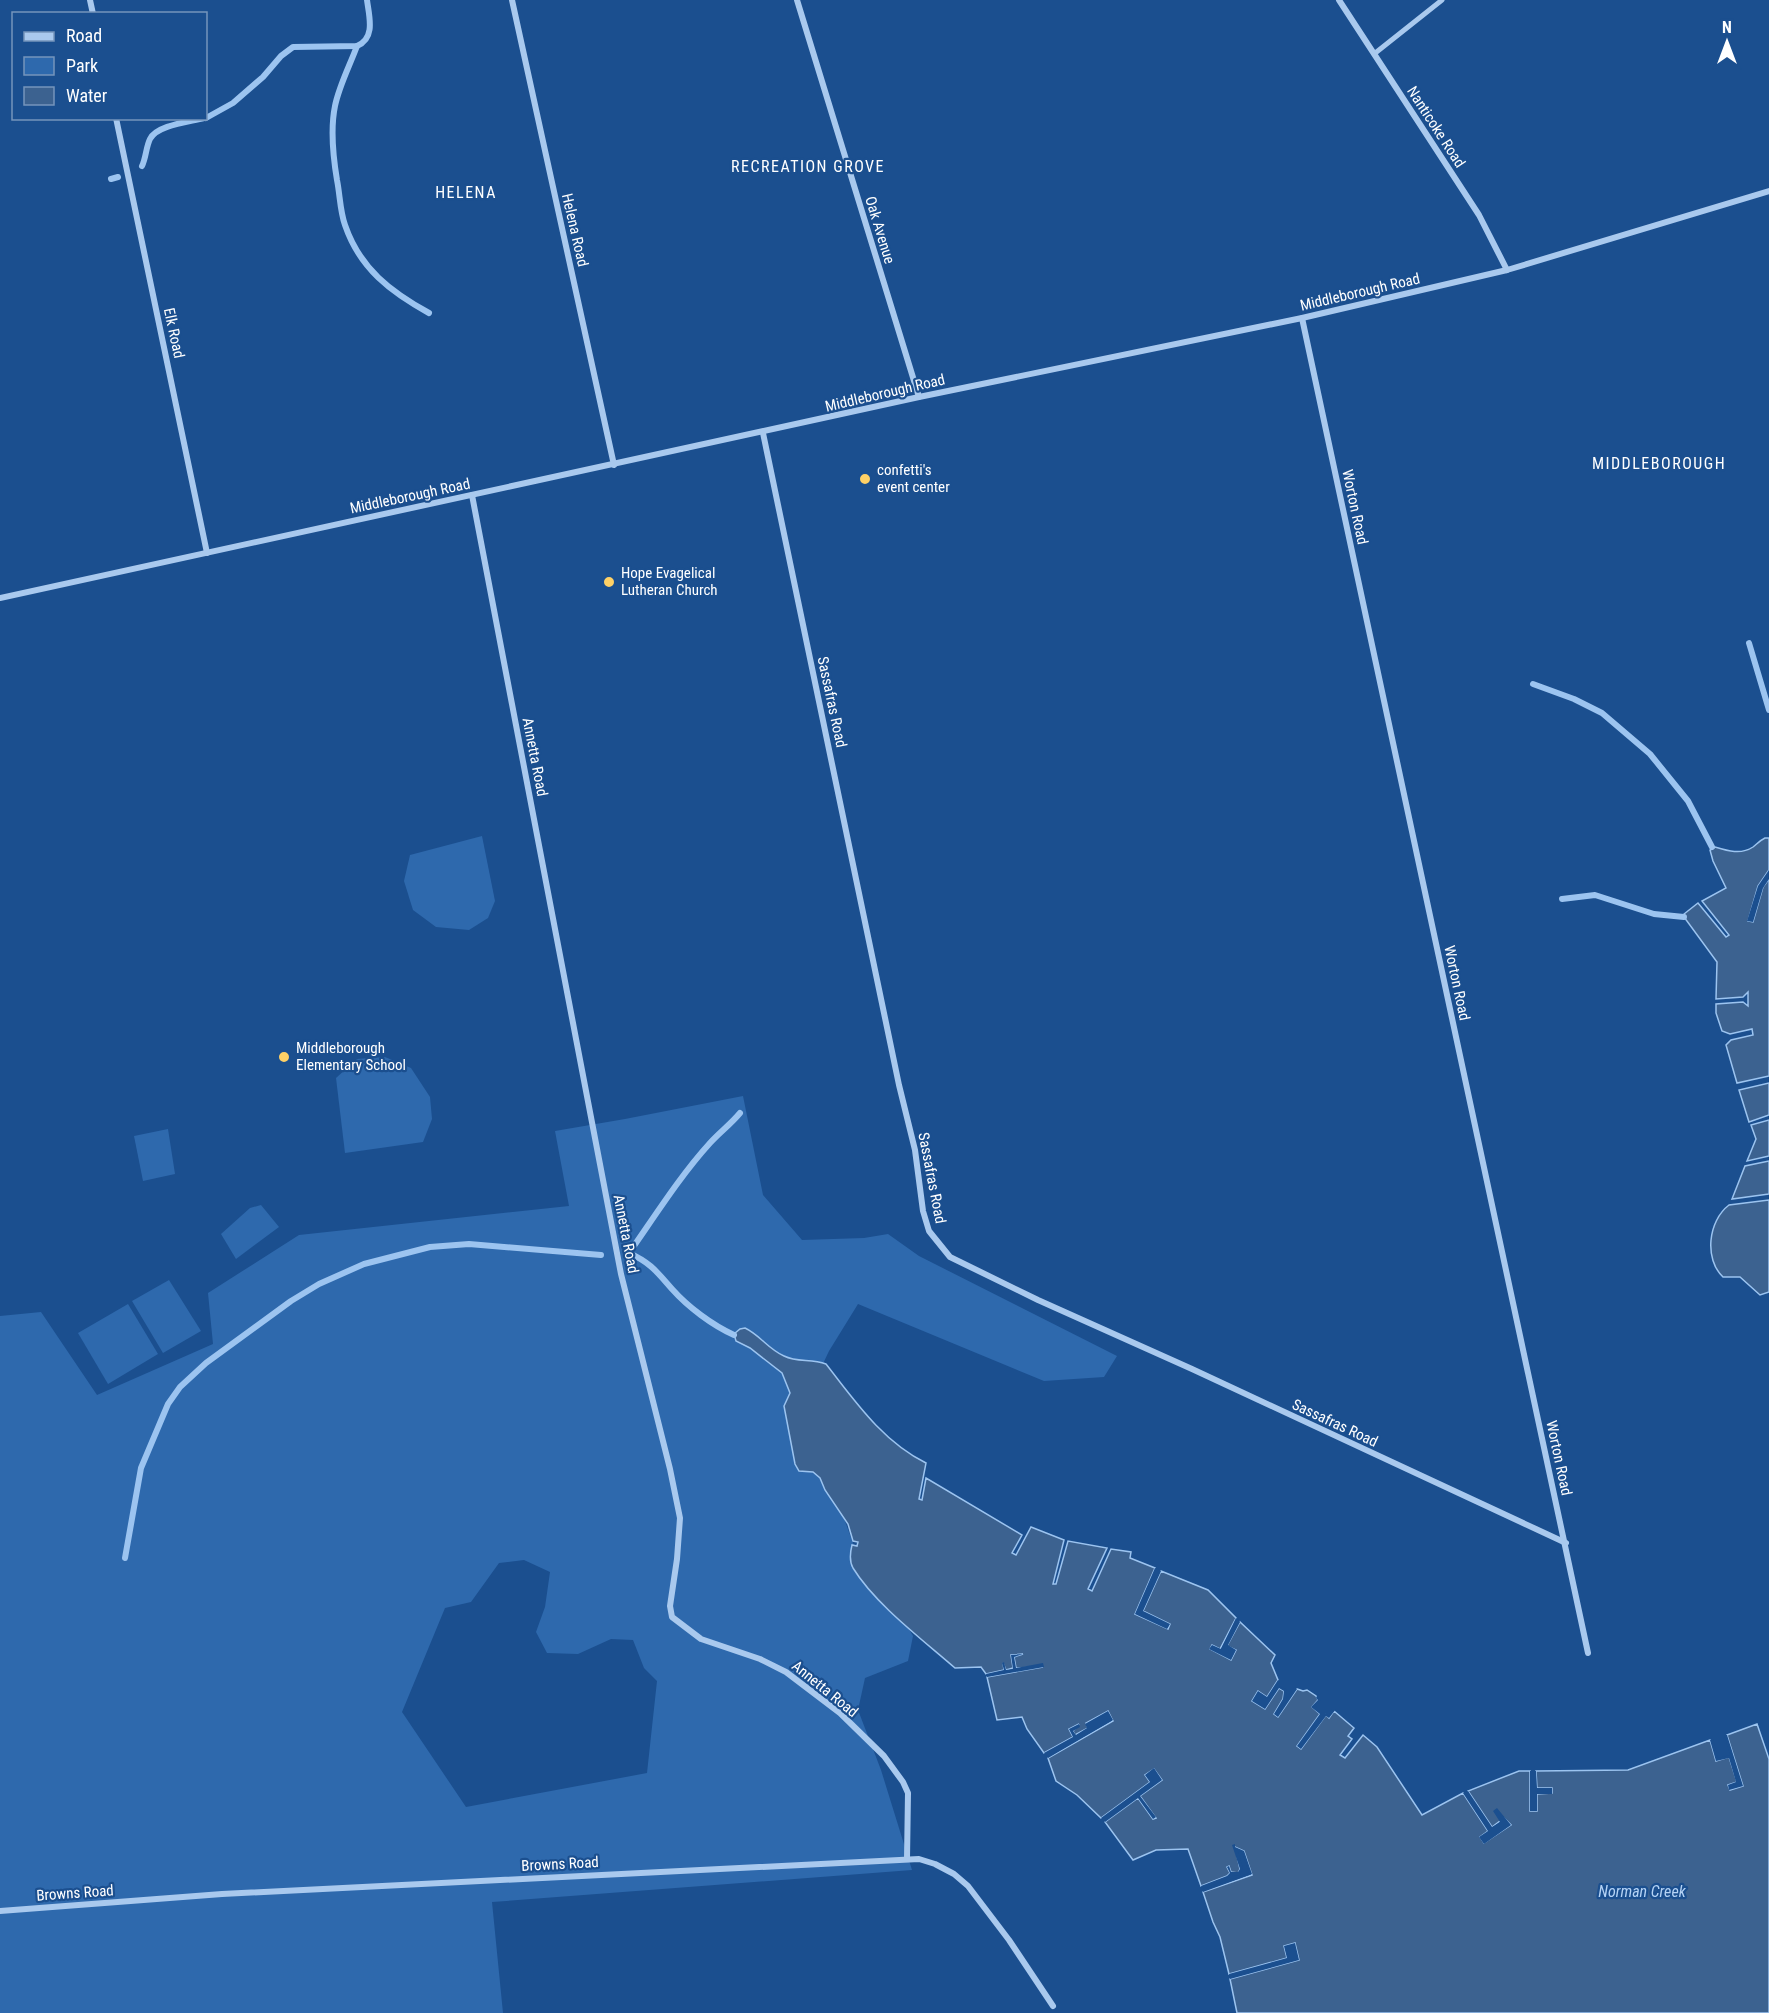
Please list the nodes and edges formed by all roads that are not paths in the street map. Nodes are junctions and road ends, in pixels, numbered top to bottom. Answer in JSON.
{"nodes":[{"id":1,"x":512,"y":0,"type":"edge"},
{"id":2,"x":797,"y":0,"type":"edge"},
{"id":3,"x":1339,"y":0,"type":"edge"},
{"id":4,"x":1442,"y":0,"type":"edge"},
{"id":5,"x":1374,"y":54,"type":"junction"},
{"id":6,"x":116,"y":120,"type":"edge"},
{"id":7,"x":1769,"y":191,"type":"edge"},
{"id":8,"x":1507,"y":270,"type":"junction"},
{"id":9,"x":1302,"y":318,"type":"junction"},
{"id":10,"x":920,"y":397,"type":"junction"},
{"id":11,"x":763,"y":433,"type":"junction"},
{"id":12,"x":615,"y":465,"type":"junction"},
{"id":13,"x":472,"y":495,"type":"junction"},
{"id":14,"x":207,"y":553,"type":"junction"},
{"id":15,"x":0,"y":598,"type":"edge"},
{"id":16,"x":1566,"y":1544,"type":"junction"},
{"id":17,"x":1588,"y":1653,"type":"dead end"},
{"id":18,"x":907,"y":1858,"type":"junction"},
{"id":19,"x":0,"y":1911,"type":"edge"},
{"id":20,"x":1053,"y":2006,"type":"dead end"}],
"edges":[{"from":1,"to":12,"type":"street","name":"Helena Road"},
{"from":2,"to":10,"type":"street","name":"Oak Avenue"},
{"from":3,"to":5,"type":"street","name":"Nanticoke Road"},
{"from":4,"to":5,"type":"street"},
{"from":5,"to":8,"type":"street","name":"Nanticoke Road"},
{"from":6,"to":14,"type":"street","name":"Elk Road"},
{"from":7,"to":8,"type":"street","name":"Middleborough Road"},
{"from":8,"to":9,"type":"street","name":"Middleborough Road"},
{"from":9,"to":10,"type":"street","name":"Middleborough Road"},
{"from":9,"to":16,"type":"street","name":"Worton Road"},
{"from":10,"to":11,"type":"street","name":"Middleborough Road"},
{"from":11,"to":12,"type":"street","name":"Middleborough Road"},
{"from":11,"to":16,"type":"street","name":"Sassafras Road"},
{"from":12,"to":13,"type":"street","name":"Middleborough Road"},
{"from":13,"to":14,"type":"street","name":"Middleborough Road"},
{"from":13,"to":18,"type":"street","name":"Annetta Road"},
{"from":14,"to":15,"type":"street","name":"Middleborough Road"},
{"from":16,"to":17,"type":"street","name":"Worton Road"},
{"from":18,"to":19,"type":"street","name":"Browns Road"},
{"from":18,"to":20,"type":"street","name":"Browns Road"}]}
